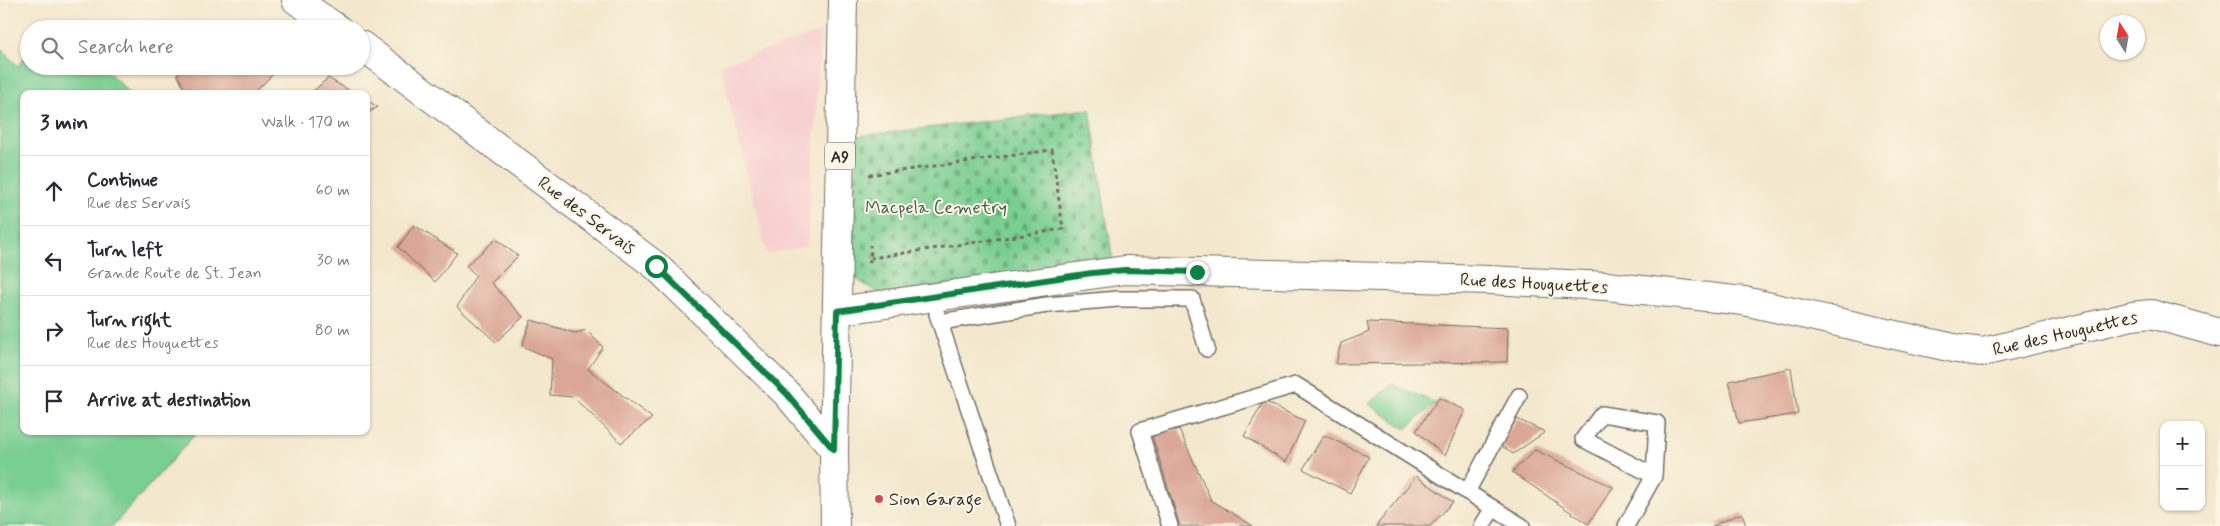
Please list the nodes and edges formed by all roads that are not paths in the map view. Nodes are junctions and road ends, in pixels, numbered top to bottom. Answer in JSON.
{"nodes":[{"id":1,"x":296,"y":0,"type":"edge"},
{"id":2,"x":843,"y":0,"type":"edge"},
{"id":3,"x":325,"y":20,"type":"edge"},
{"id":4,"x":370,"y":52,"type":"edge"},
{"id":5,"x":936,"y":310,"type":"junction"},
{"id":6,"x":837,"y":311,"type":"junction"},
{"id":7,"x":2220,"y":333,"type":"edge"},
{"id":8,"x":1207,"y":349,"type":"dead end"},
{"id":9,"x":1519,"y":396,"type":"dead end"},
{"id":10,"x":834,"y":450,"type":"junction"},
{"id":11,"x":1654,"y":476,"type":"junction"},
{"id":12,"x":1467,"y":492,"type":"junction"},
{"id":13,"x":1493,"y":508,"type":"junction"},
{"id":14,"x":834,"y":526,"type":"edge"},
{"id":15,"x":1008,"y":526,"type":"edge"},
{"id":16,"x":1170,"y":526,"type":"edge"},
{"id":17,"x":1482,"y":526,"type":"edge"},
{"id":18,"x":1522,"y":526,"type":"edge"},
{"id":19,"x":1626,"y":526,"type":"edge"}],
"edges":[{"from":1,"to":3,"type":"street"},
{"from":2,"to":6,"type":"street","number":"A9"},
{"from":4,"to":10,"type":"street","name":"Rue des Servais"},
{"from":5,"to":6,"type":"street","name":"Rue des Houguettes"},
{"from":5,"to":7,"type":"street","name":"Rue des Houguettes"},
{"from":5,"to":8,"type":"lane"},
{"from":5,"to":15,"type":"lane"},
{"from":6,"to":10,"type":"street","number":"A9"},
{"from":9,"to":12,"type":"lane"},
{"from":10,"to":14,"type":"street","number":"A9"},
{"from":11,"to":11,"type":"lane"},
{"from":11,"to":19,"type":"lane"},
{"from":12,"to":13,"type":"lane"},
{"from":12,"to":16,"type":"lane"},
{"from":13,"to":17,"type":"lane"},
{"from":13,"to":18,"type":"lane"}]}
